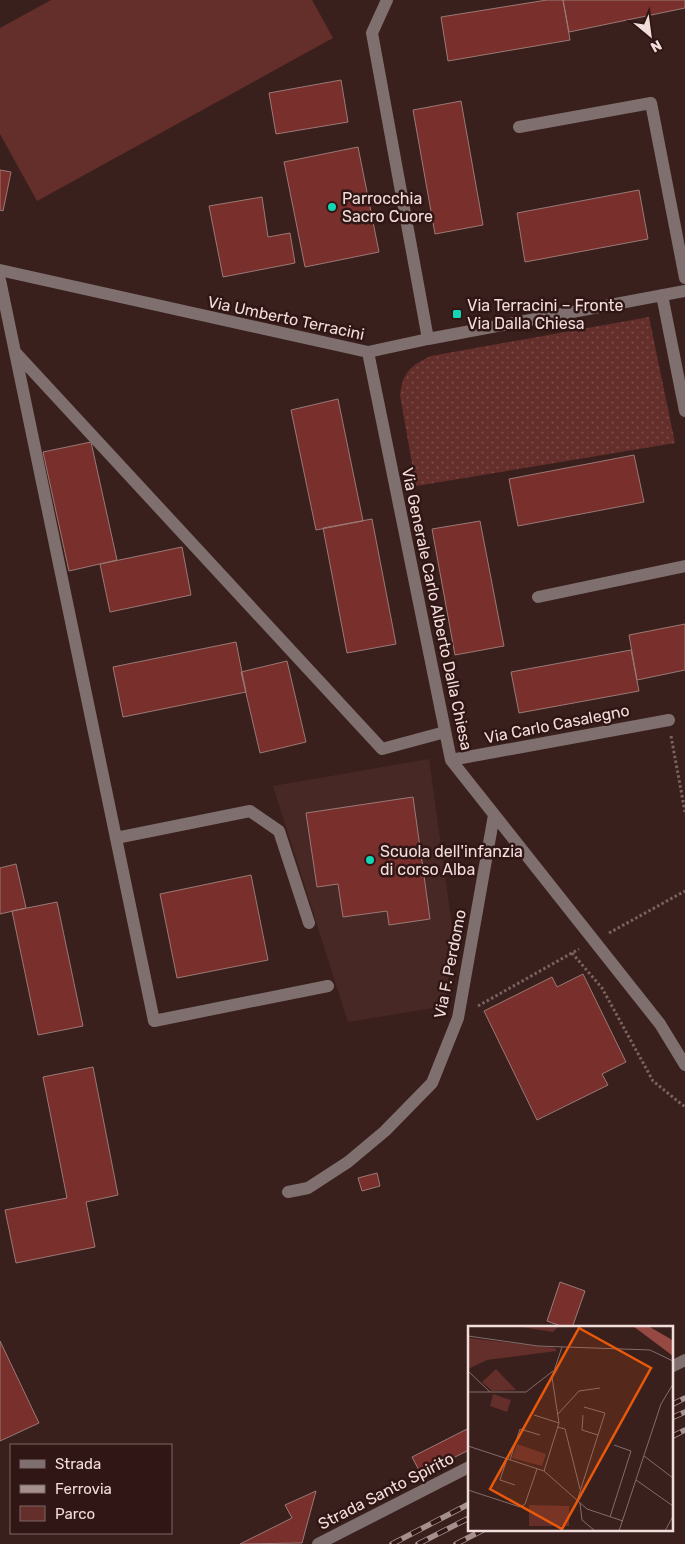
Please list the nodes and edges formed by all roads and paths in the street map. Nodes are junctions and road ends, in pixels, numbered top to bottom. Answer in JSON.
{"nodes":[{"id":1,"x":388,"y":0,"type":"edge"},
{"id":2,"x":519,"y":127,"type":"dead end"},
{"id":3,"x":0,"y":270,"type":"edge"},
{"id":4,"x":685,"y":278,"type":"edge"},
{"id":5,"x":0,"y":280,"type":"edge"},
{"id":6,"x":685,"y":291,"type":"edge"},
{"id":7,"x":662,"y":295,"type":"junction"},
{"id":8,"x":428,"y":339,"type":"junction"},
{"id":9,"x":15,"y":352,"type":"junction"},
{"id":10,"x":368,"y":352,"type":"junction"},
{"id":11,"x":685,"y":411,"type":"edge"},
{"id":12,"x":685,"y":566,"type":"edge"},
{"id":13,"x":538,"y":597,"type":"dead end"},
{"id":14,"x":668,"y":720,"type":"joint"},
{"id":15,"x":445,"y":732,"type":"junction"},
{"id":16,"x":451,"y":760,"type":"junction"},
{"id":17,"x":685,"y":812,"type":"edge"},
{"id":18,"x":494,"y":814,"type":"junction"},
{"id":19,"x":116,"y":838,"type":"junction"},
{"id":20,"x":685,"y":891,"type":"edge"},
{"id":21,"x":309,"y":923,"type":"dead end"},
{"id":22,"x":594,"y":942,"type":"junction"},
{"id":23,"x":572,"y":953,"type":"junction"},
{"id":24,"x":328,"y":986,"type":"dead end"},
{"id":25,"x":458,"y":1018,"type":"junction"},
{"id":26,"x":685,"y":1065,"type":"edge"},
{"id":27,"x":685,"y":1107,"type":"edge"},
{"id":28,"x":288,"y":1192,"type":"dead end"},
{"id":29,"x":685,"y":1360,"type":"edge"},
{"id":30,"x":672,"y":1366,"type":"edge"},
{"id":31,"x":468,"y":1469,"type":"edge"},
{"id":32,"x":318,"y":1544,"type":"edge"}],
"edges":[{"from":1,"to":8,"type":"street"},
{"from":2,"to":4,"type":"street"},
{"from":3,"to":10,"type":"street","name":"Via Umberto Terracini"},
{"from":5,"to":9,"type":"street"},
{"from":6,"to":7,"type":"street","name":"Via Umberto Terracini"},
{"from":7,"to":8,"type":"street","name":"Via Umberto Terracini"},
{"from":7,"to":11,"type":"street"},
{"from":8,"to":10,"type":"street","name":"Via Umberto Terracini"},
{"from":9,"to":15,"type":"street"},
{"from":9,"to":19,"type":"street"},
{"from":10,"to":15,"type":"street","name":"Via Generale Carlo Alberto Dalla Chiesa"},
{"from":12,"to":13,"type":"street"},
{"from":14,"to":16,"type":"street","name":"Via Carlo Casalegno"},
{"from":14,"to":17,"type":"path"},
{"from":15,"to":16,"type":"street","name":"Via Generale Carlo Alberto Dalla Chiesa"},
{"from":16,"to":18,"type":"street","name":"Via Generale Carlo Alberto Dalla Chiesa"},
{"from":18,"to":22,"type":"street","name":"Via Generale Carlo Alberto Dalla Chiesa"},
{"from":18,"to":25,"type":"street","name":"Via F. Perdomo"},
{"from":19,"to":21,"type":"street"},
{"from":19,"to":24,"type":"street"},
{"from":20,"to":22,"type":"path"},
{"from":22,"to":23,"type":"path"},
{"from":22,"to":26,"type":"street","name":"Via Generale Carlo Alberto Dalla Chiesa"},
{"from":23,"to":25,"type":"path"},
{"from":23,"to":27,"type":"path"},
{"from":25,"to":28,"type":"street","name":"Via F. Perdomo"},
{"from":29,"to":30,"type":"street"},
{"from":31,"to":32,"type":"street","name":"Strada Santo Spirito"}]}
